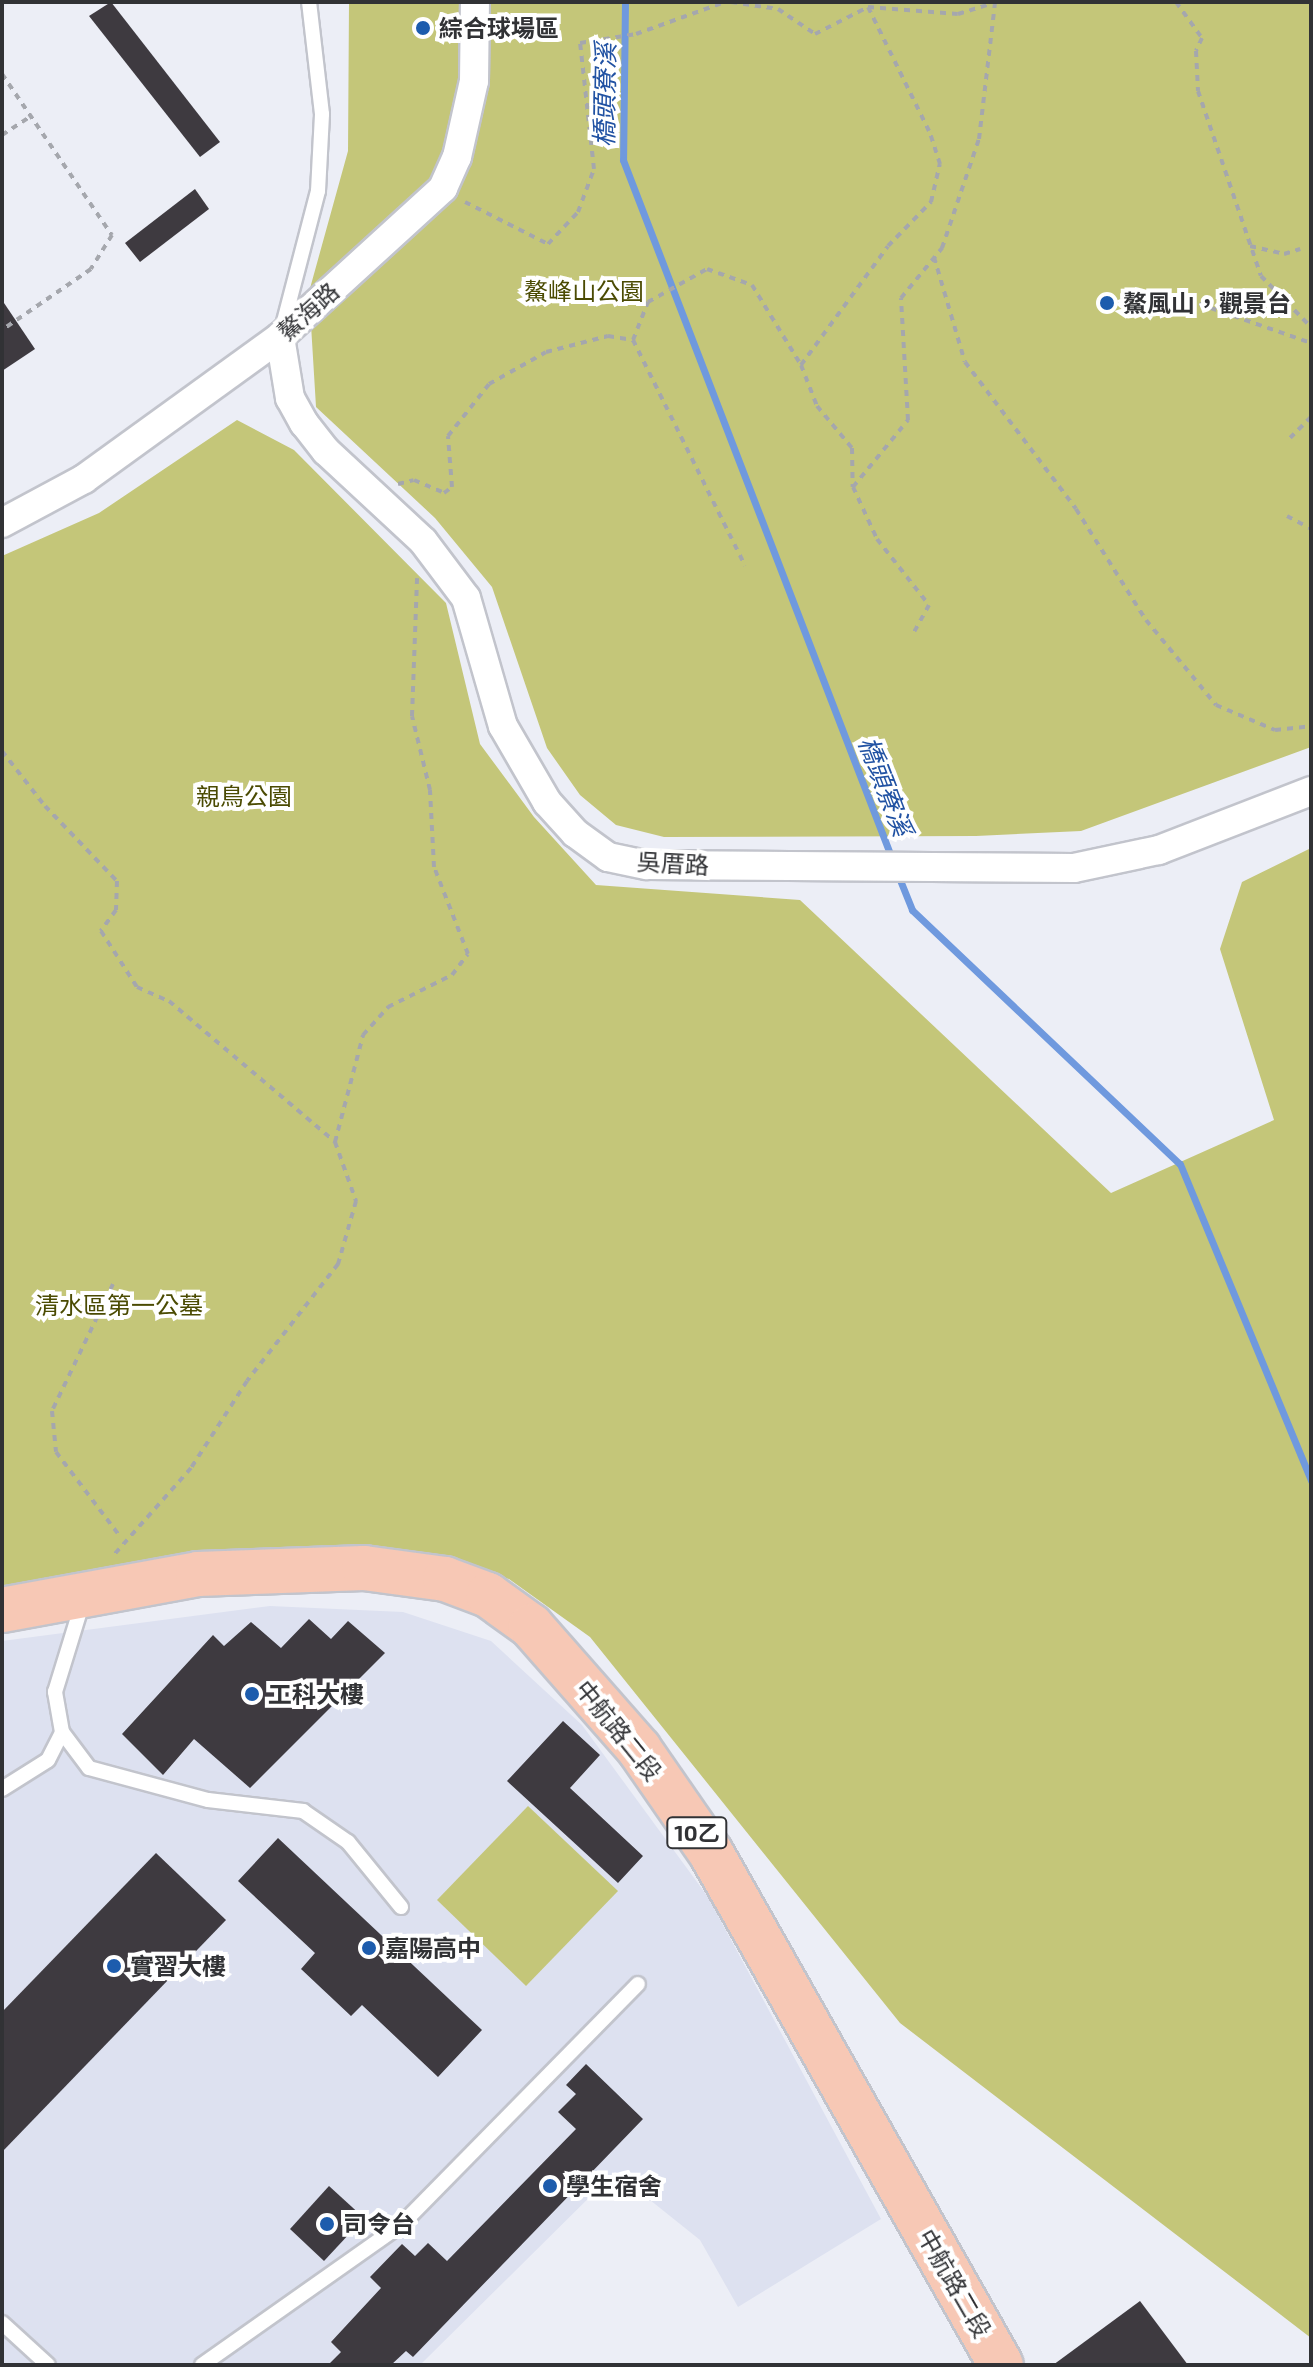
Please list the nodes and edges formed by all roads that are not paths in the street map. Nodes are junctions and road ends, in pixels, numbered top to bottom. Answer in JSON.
{"nodes":[{"id":1,"x":309,"y":2,"type":"edge"},
{"id":2,"x":475,"y":2,"type":"edge"},
{"id":3,"x":280,"y":337,"type":"junction"},
{"id":4,"x":2,"y":523,"type":"edge"},
{"id":5,"x":1311,"y":791,"type":"edge"},
{"id":6,"x":86,"y":1593,"type":"junction"},
{"id":7,"x":2,"y":1610,"type":"edge"},
{"id":8,"x":62,"y":1732,"type":"junction"},
{"id":9,"x":2,"y":1789,"type":"edge"},
{"id":10,"x":401,"y":1907,"type":"dead end"},
{"id":11,"x":638,"y":1984,"type":"dead end"},
{"id":12,"x":2,"y":2323,"type":"edge"},
{"id":13,"x":48,"y":2365,"type":"edge"},
{"id":14,"x":202,"y":2365,"type":"edge"},
{"id":15,"x":1001,"y":2365,"type":"edge"}],
"edges":[{"from":1,"to":3,"type":"lane"},
{"from":2,"to":3,"type":"street","name":"鰲海路"},
{"from":3,"to":4,"type":"street","name":"鰲海路"},
{"from":3,"to":5,"type":"street","name":"吳厝路"},
{"from":6,"to":7,"type":"main road","number":"10乙"},
{"from":6,"to":8,"type":"lane"},
{"from":6,"to":15,"type":"main road","name":"中航路二段","number":"10乙"},
{"from":8,"to":9,"type":"lane"},
{"from":8,"to":10,"type":"lane"},
{"from":11,"to":14,"type":"lane"},
{"from":12,"to":13,"type":"lane"}]}
